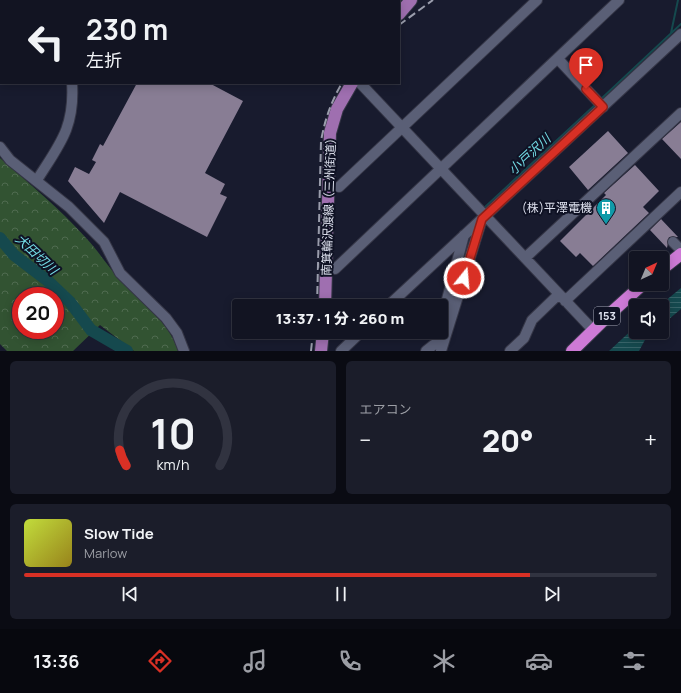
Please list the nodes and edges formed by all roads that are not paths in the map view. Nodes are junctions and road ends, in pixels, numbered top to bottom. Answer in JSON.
{"nodes":[{"id":1,"x":537,"y":0,"type":"edge"},
{"id":2,"x":619,"y":0,"type":"edge"},
{"id":3,"x":681,"y":34,"type":"edge"},
{"id":4,"x":558,"y":59,"type":"junction"},
{"id":5,"x":72,"y":84,"type":"edge"},
{"id":6,"x":351,"y":84,"type":"edge"},
{"id":7,"x":361,"y":84,"type":"edge"},
{"id":8,"x":600,"y":103,"type":"junction"},
{"id":9,"x":681,"y":112,"type":"edge"},
{"id":10,"x":402,"y":127,"type":"junction"},
{"id":11,"x":0,"y":147,"type":"edge"},
{"id":12,"x":440,"y":168,"type":"junction"},
{"id":13,"x":36,"y":180,"type":"junction"},
{"id":14,"x":338,"y":187,"type":"dead end"},
{"id":15,"x":681,"y":192,"type":"edge"},
{"id":16,"x":482,"y":216,"type":"junction"},
{"id":17,"x":467,"y":232,"type":"junction"},
{"id":18,"x":673,"y":242,"type":"dead end"},
{"id":19,"x":681,"y":250,"type":"edge"},
{"id":20,"x":681,"y":254,"type":"edge"},
{"id":21,"x":525,"y":258,"type":"junction"},
{"id":22,"x":669,"y":263,"type":"edge"},
{"id":23,"x":335,"y":269,"type":"dead end"},
{"id":24,"x":635,"y":291,"type":"edge"},
{"id":25,"x":562,"y":298,"type":"junction"},
{"id":26,"x":325,"y":299,"type":"edge"},
{"id":27,"x":395,"y":299,"type":"edge"},
{"id":28,"x":448,"y":299,"type":"edge"},
{"id":29,"x":593,"y":330,"type":"junction"},
{"id":30,"x":322,"y":339,"type":"edge"},
{"id":31,"x":354,"y":339,"type":"edge"},
{"id":32,"x":437,"y":339,"type":"edge"},
{"id":33,"x":184,"y":351,"type":"edge"},
{"id":34,"x":321,"y":351,"type":"edge"},
{"id":35,"x":341,"y":351,"type":"edge"},
{"id":36,"x":426,"y":351,"type":"edge"},
{"id":37,"x":441,"y":351,"type":"edge"},
{"id":38,"x":510,"y":351,"type":"edge"},
{"id":39,"x":572,"y":351,"type":"edge"}],
"edges":[{"from":1,"to":10,"type":"street"},
{"from":2,"to":4,"type":"street"},
{"from":3,"to":8,"type":"street"},
{"from":4,"to":8,"type":"street"},
{"from":4,"to":12,"type":"street"},
{"from":5,"to":13,"type":"street"},
{"from":6,"to":26,"type":"main road","name":"南箕輪沢渡線（三州街道）"},
{"from":7,"to":10,"type":"street"},
{"from":8,"to":16,"type":"street"},
{"from":9,"to":21,"type":"street"},
{"from":10,"to":12,"type":"street"},
{"from":10,"to":14,"type":"street"},
{"from":11,"to":13,"type":"street"},
{"from":12,"to":16,"type":"street"},
{"from":12,"to":23,"type":"street"},
{"from":13,"to":33,"type":"street"},
{"from":15,"to":25,"type":"street"},
{"from":16,"to":17,"type":"street"},
{"from":16,"to":21,"type":"street"},
{"from":16,"to":37,"type":"street"},
{"from":17,"to":27,"type":"street"},
{"from":17,"to":28,"type":"street"},
{"from":18,"to":19,"type":"street"},
{"from":20,"to":22,"type":"highway"},
{"from":21,"to":25,"type":"street"},
{"from":24,"to":29,"type":"highway","number":"153"},
{"from":25,"to":29,"type":"street"},
{"from":25,"to":38,"type":"street"},
{"from":29,"to":39,"type":"highway","number":"153"},
{"from":30,"to":34,"type":"main road"},
{"from":31,"to":35,"type":"street"},
{"from":32,"to":36,"type":"street"}]}
